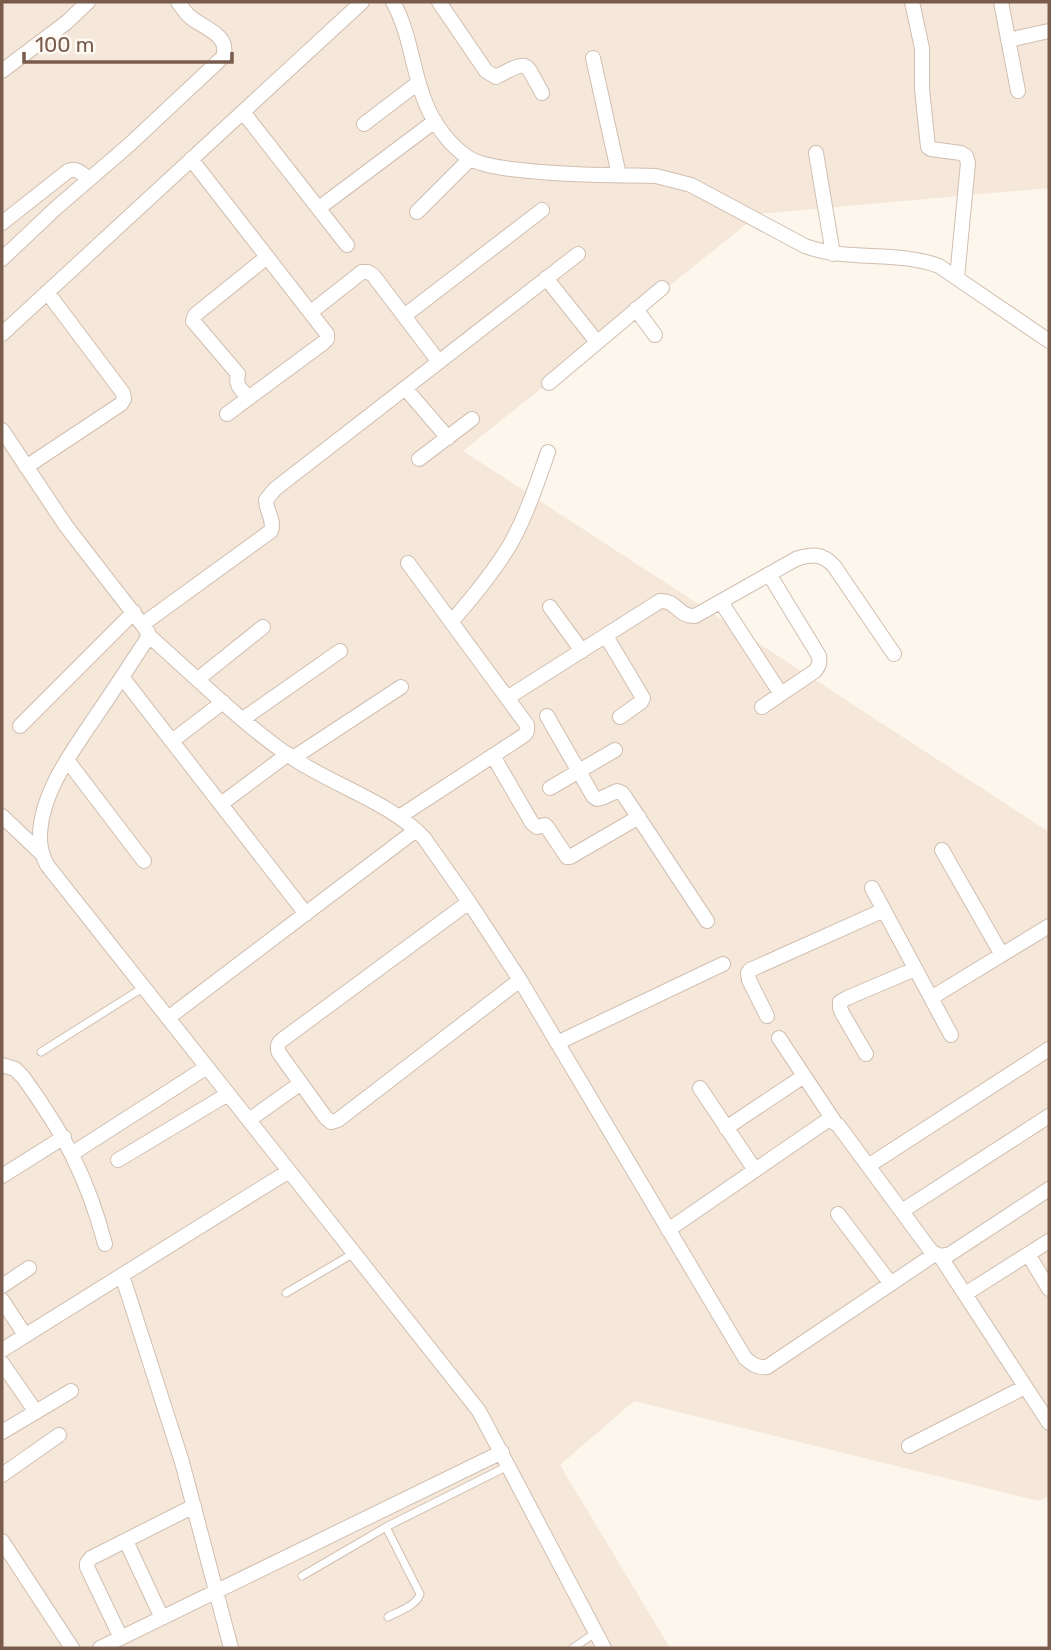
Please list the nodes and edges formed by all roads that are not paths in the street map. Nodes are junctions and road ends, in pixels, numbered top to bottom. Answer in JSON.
{"nodes":[{"id":1,"x":89,"y":2,"type":"edge"},
{"id":2,"x":178,"y":2,"type":"edge"},
{"id":3,"x":362,"y":2,"type":"edge"},
{"id":4,"x":393,"y":2,"type":"edge"},
{"id":5,"x":439,"y":2,"type":"edge"},
{"id":6,"x":912,"y":2,"type":"edge"},
{"id":7,"x":1001,"y":2,"type":"edge"},
{"id":8,"x":1049,"y":31,"type":"edge"},
{"id":9,"x":1008,"y":40,"type":"junction"},
{"id":10,"x":593,"y":58,"type":"dead end"},
{"id":11,"x":2,"y":71,"type":"edge"},
{"id":12,"x":418,"y":82,"type":"junction"},
{"id":13,"x":1018,"y":91,"type":"dead end"},
{"id":14,"x":542,"y":93,"type":"dead end"},
{"id":15,"x":243,"y":112,"type":"junction"},
{"id":16,"x":435,"y":121,"type":"junction"},
{"id":17,"x":364,"y":124,"type":"dead end"},
{"id":18,"x":816,"y":153,"type":"dead end"},
{"id":19,"x":191,"y":159,"type":"junction"},
{"id":20,"x":470,"y":159,"type":"junction"},
{"id":21,"x":619,"y":175,"type":"junction"},
{"id":22,"x":89,"y":179,"type":"junction"},
{"id":23,"x":319,"y":208,"type":"junction"},
{"id":24,"x":542,"y":210,"type":"dead end"},
{"id":25,"x":416,"y":212,"type":"dead end"},
{"id":26,"x":2,"y":223,"type":"edge"},
{"id":27,"x":347,"y":245,"type":"dead end"},
{"id":28,"x":578,"y":254,"type":"dead end"},
{"id":29,"x":833,"y":254,"type":"junction"},
{"id":30,"x":267,"y":257,"type":"junction"},
{"id":31,"x":2,"y":259,"type":"edge"},
{"id":32,"x":546,"y":278,"type":"junction"},
{"id":33,"x":957,"y":278,"type":"junction"},
{"id":34,"x":662,"y":288,"type":"dead end"},
{"id":35,"x":47,"y":292,"type":"junction"},
{"id":36,"x":636,"y":309,"type":"junction"},
{"id":37,"x":311,"y":312,"type":"junction"},
{"id":38,"x":404,"y":316,"type":"junction"},
{"id":39,"x":2,"y":334,"type":"edge"},
{"id":40,"x":655,"y":335,"type":"dead end"},
{"id":41,"x":1049,"y":341,"type":"edge"},
{"id":42,"x":597,"y":342,"type":"junction"},
{"id":43,"x":439,"y":362,"type":"junction"},
{"id":44,"x":549,"y":383,"type":"dead end"},
{"id":45,"x":405,"y":388,"type":"junction"},
{"id":46,"x":249,"y":398,"type":"junction"},
{"id":47,"x":227,"y":414,"type":"dead end"},
{"id":48,"x":472,"y":419,"type":"dead end"},
{"id":49,"x":2,"y":430,"type":"edge"},
{"id":50,"x":447,"y":438,"type":"junction"},
{"id":51,"x":548,"y":452,"type":"dead end"},
{"id":52,"x":419,"y":459,"type":"dead end"},
{"id":53,"x":26,"y":467,"type":"junction"},
{"id":54,"x":408,"y":563,"type":"dead end"},
{"id":55,"x":769,"y":574,"type":"junction"},
{"id":56,"x":721,"y":602,"type":"junction"},
{"id":57,"x":550,"y":607,"type":"dead end"},
{"id":58,"x":134,"y":612,"type":"junction"},
{"id":59,"x":451,"y":622,"type":"junction"},
{"id":60,"x":263,"y":627,"type":"dead end"},
{"id":61,"x":146,"y":630,"type":"junction"},
{"id":62,"x":606,"y":636,"type":"junction"},
{"id":63,"x":340,"y":651,"type":"dead end"},
{"id":64,"x":582,"y":651,"type":"junction"},
{"id":65,"x":894,"y":654,"type":"dead end"},
{"id":66,"x":122,"y":677,"type":"junction"},
{"id":67,"x":198,"y":679,"type":"junction"},
{"id":68,"x":401,"y":687,"type":"dead end"},
{"id":69,"x":781,"y":694,"type":"junction"},
{"id":70,"x":507,"y":698,"type":"junction"},
{"id":71,"x":223,"y":702,"type":"junction"},
{"id":72,"x":762,"y":707,"type":"dead end"},
{"id":73,"x":547,"y":716,"type":"dead end"},
{"id":74,"x":620,"y":716,"type":"dead end"},
{"id":75,"x":243,"y":719,"type":"junction"},
{"id":76,"x":20,"y":726,"type":"dead end"},
{"id":77,"x":172,"y":741,"type":"junction"},
{"id":78,"x":615,"y":750,"type":"dead end"},
{"id":79,"x":290,"y":756,"type":"junction"},
{"id":80,"x":493,"y":756,"type":"junction"},
{"id":81,"x":67,"y":760,"type":"junction"},
{"id":82,"x":579,"y":771,"type":"junction"},
{"id":83,"x":550,"y":788,"type":"dead end"},
{"id":84,"x":221,"y":804,"type":"junction"},
{"id":85,"x":2,"y":816,"type":"edge"},
{"id":86,"x":399,"y":817,"type":"junction"},
{"id":87,"x":639,"y":817,"type":"junction"},
{"id":88,"x":416,"y":830,"type":"junction"},
{"id":89,"x":942,"y":850,"type":"dead end"},
{"id":90,"x":42,"y":854,"type":"junction"},
{"id":91,"x":144,"y":861,"type":"dead end"},
{"id":92,"x":872,"y":888,"type":"dead end"},
{"id":93,"x":469,"y":902,"type":"junction"},
{"id":94,"x":884,"y":910,"type":"junction"},
{"id":95,"x":306,"y":914,"type":"junction"},
{"id":96,"x":707,"y":921,"type":"dead end"},
{"id":97,"x":1049,"y":926,"type":"edge"},
{"id":98,"x":1002,"y":955,"type":"junction"},
{"id":99,"x":723,"y":964,"type":"dead end"},
{"id":100,"x":915,"y":969,"type":"junction"},
{"id":101,"x":520,"y":981,"type":"junction"},
{"id":102,"x":144,"y":987,"type":"junction"},
{"id":103,"x":931,"y":998,"type":"junction"},
{"id":104,"x":766,"y":1016,"type":"dead end"},
{"id":105,"x":168,"y":1018,"type":"junction"},
{"id":106,"x":951,"y":1035,"type":"dead end"},
{"id":107,"x":779,"y":1038,"type":"dead end"},
{"id":108,"x":557,"y":1043,"type":"junction"},
{"id":109,"x":1049,"y":1049,"type":"edge"},
{"id":110,"x":41,"y":1052,"type":"dead end"},
{"id":111,"x":866,"y":1054,"type":"dead end"},
{"id":112,"x":2,"y":1065,"type":"edge"},
{"id":113,"x":207,"y":1067,"type":"junction"},
{"id":114,"x":804,"y":1076,"type":"junction"},
{"id":115,"x":301,"y":1083,"type":"junction"},
{"id":116,"x":700,"y":1088,"type":"dead end"},
{"id":117,"x":228,"y":1094,"type":"junction"},
{"id":118,"x":1049,"y":1116,"type":"edge"},
{"id":119,"x":248,"y":1120,"type":"junction"},
{"id":120,"x":834,"y":1121,"type":"junction"},
{"id":121,"x":726,"y":1128,"type":"junction"},
{"id":122,"x":64,"y":1137,"type":"junction"},
{"id":123,"x":73,"y":1153,"type":"junction"},
{"id":124,"x":118,"y":1160,"type":"dead end"},
{"id":125,"x":868,"y":1166,"type":"junction"},
{"id":126,"x":755,"y":1170,"type":"junction"},
{"id":127,"x":289,"y":1171,"type":"junction"},
{"id":128,"x":2,"y":1176,"type":"edge"},
{"id":129,"x":1049,"y":1189,"type":"edge"},
{"id":130,"x":902,"y":1212,"type":"junction"},
{"id":131,"x":838,"y":1214,"type":"dead end"},
{"id":132,"x":668,"y":1230,"type":"junction"},
{"id":133,"x":1049,"y":1241,"type":"edge"},
{"id":134,"x":105,"y":1244,"type":"dead end"},
{"id":135,"x":354,"y":1253,"type":"junction"},
{"id":136,"x":1028,"y":1254,"type":"junction"},
{"id":137,"x":938,"y":1255,"type":"junction"},
{"id":138,"x":29,"y":1268,"type":"dead end"},
{"id":139,"x":122,"y":1275,"type":"junction"},
{"id":140,"x":891,"y":1283,"type":"junction"},
{"id":141,"x":2,"y":1286,"type":"edge"},
{"id":142,"x":1049,"y":1289,"type":"edge"},
{"id":143,"x":286,"y":1293,"type":"dead end"},
{"id":144,"x":965,"y":1294,"type":"junction"},
{"id":145,"x":2,"y":1300,"type":"edge"},
{"id":146,"x":25,"y":1335,"type":"junction"},
{"id":147,"x":2,"y":1350,"type":"edge"},
{"id":148,"x":2,"y":1363,"type":"edge"},
{"id":149,"x":1025,"y":1387,"type":"junction"},
{"id":150,"x":71,"y":1391,"type":"dead end"},
{"id":151,"x":36,"y":1412,"type":"junction"},
{"id":152,"x":1049,"y":1423,"type":"edge"},
{"id":153,"x":2,"y":1432,"type":"edge"},
{"id":154,"x":59,"y":1436,"type":"dead end"},
{"id":155,"x":909,"y":1446,"type":"dead end"},
{"id":156,"x":502,"y":1452,"type":"junction"},
{"id":157,"x":509,"y":1466,"type":"junction"},
{"id":158,"x":2,"y":1475,"type":"edge"},
{"id":159,"x":194,"y":1506,"type":"junction"},
{"id":160,"x":386,"y":1527,"type":"junction"},
{"id":161,"x":2,"y":1541,"type":"edge"},
{"id":162,"x":126,"y":1541,"type":"junction"},
{"id":163,"x":302,"y":1576,"type":"dead end"},
{"id":164,"x":217,"y":1591,"type":"junction"},
{"id":165,"x":388,"y":1617,"type":"dead end"},
{"id":166,"x":162,"y":1618,"type":"junction"},
{"id":167,"x":596,"y":1632,"type":"junction"},
{"id":168,"x":121,"y":1638,"type":"junction"},
{"id":169,"x":72,"y":1648,"type":"edge"},
{"id":170,"x":100,"y":1648,"type":"edge"},
{"id":171,"x":231,"y":1648,"type":"edge"},
{"id":172,"x":573,"y":1648,"type":"edge"},
{"id":173,"x":604,"y":1648,"type":"edge"}],
"edges":[{"from":1,"to":11,"type":"street"},
{"from":2,"to":22,"type":"street"},
{"from":3,"to":15,"type":"street"},
{"from":4,"to":12,"type":"street"},
{"from":5,"to":14,"type":"street"},
{"from":6,"to":33,"type":"street"},
{"from":7,"to":9,"type":"street"},
{"from":8,"to":9,"type":"street"},
{"from":9,"to":13,"type":"street"},
{"from":10,"to":21,"type":"street"},
{"from":12,"to":16,"type":"street"},
{"from":12,"to":17,"type":"street"},
{"from":15,"to":19,"type":"street"},
{"from":15,"to":23,"type":"street"},
{"from":16,"to":20,"type":"street"},
{"from":16,"to":23,"type":"street"},
{"from":18,"to":29,"type":"street"},
{"from":19,"to":30,"type":"street"},
{"from":19,"to":35,"type":"street"},
{"from":20,"to":21,"type":"street"},
{"from":20,"to":25,"type":"street"},
{"from":21,"to":29,"type":"street"},
{"from":22,"to":26,"type":"street"},
{"from":22,"to":31,"type":"street"},
{"from":23,"to":27,"type":"street"},
{"from":24,"to":38,"type":"street"},
{"from":28,"to":32,"type":"street"},
{"from":29,"to":33,"type":"street"},
{"from":30,"to":37,"type":"street"},
{"from":30,"to":46,"type":"street"},
{"from":32,"to":42,"type":"street"},
{"from":32,"to":43,"type":"street"},
{"from":33,"to":41,"type":"street"},
{"from":34,"to":36,"type":"street"},
{"from":35,"to":39,"type":"street"},
{"from":35,"to":53,"type":"street"},
{"from":36,"to":40,"type":"street"},
{"from":36,"to":42,"type":"street"},
{"from":37,"to":38,"type":"street"},
{"from":37,"to":46,"type":"street"},
{"from":38,"to":43,"type":"street"},
{"from":42,"to":44,"type":"street"},
{"from":43,"to":45,"type":"street"},
{"from":45,"to":50,"type":"street"},
{"from":45,"to":61,"type":"street"},
{"from":46,"to":47,"type":"street"},
{"from":48,"to":50,"type":"street"},
{"from":49,"to":53,"type":"street"},
{"from":50,"to":52,"type":"street"},
{"from":51,"to":59,"type":"street"},
{"from":53,"to":58,"type":"street"},
{"from":54,"to":59,"type":"street"},
{"from":55,"to":56,"type":"street"},
{"from":55,"to":65,"type":"street"},
{"from":55,"to":69,"type":"street"},
{"from":56,"to":62,"type":"street"},
{"from":56,"to":69,"type":"street"},
{"from":57,"to":64,"type":"street"},
{"from":58,"to":61,"type":"street"},
{"from":58,"to":76,"type":"street"},
{"from":59,"to":70,"type":"street"},
{"from":60,"to":67,"type":"street"},
{"from":61,"to":66,"type":"street"},
{"from":61,"to":67,"type":"street"},
{"from":62,"to":64,"type":"street"},
{"from":62,"to":74,"type":"street"},
{"from":63,"to":75,"type":"street"},
{"from":64,"to":70,"type":"street"},
{"from":66,"to":77,"type":"street"},
{"from":66,"to":81,"type":"street"},
{"from":67,"to":71,"type":"street"},
{"from":68,"to":79,"type":"street"},
{"from":69,"to":72,"type":"street"},
{"from":70,"to":80,"type":"street"},
{"from":71,"to":75,"type":"street"},
{"from":71,"to":77,"type":"street"},
{"from":73,"to":82,"type":"street"},
{"from":75,"to":79,"type":"street"},
{"from":77,"to":84,"type":"street"},
{"from":78,"to":82,"type":"street"},
{"from":79,"to":84,"type":"street"},
{"from":79,"to":86,"type":"street"},
{"from":80,"to":86,"type":"street"},
{"from":80,"to":87,"type":"street"},
{"from":81,"to":90,"type":"street"},
{"from":81,"to":91,"type":"street"},
{"from":82,"to":83,"type":"street"},
{"from":82,"to":87,"type":"street"},
{"from":84,"to":95,"type":"street"},
{"from":85,"to":90,"type":"street"},
{"from":86,"to":88,"type":"street"},
{"from":87,"to":96,"type":"street"},
{"from":88,"to":93,"type":"street"},
{"from":88,"to":95,"type":"street"},
{"from":89,"to":98,"type":"street"},
{"from":90,"to":102,"type":"street"},
{"from":92,"to":94,"type":"street"},
{"from":93,"to":101,"type":"street"},
{"from":93,"to":115,"type":"street"},
{"from":94,"to":100,"type":"street"},
{"from":94,"to":104,"type":"street"},
{"from":95,"to":105,"type":"street"},
{"from":97,"to":98,"type":"street"},
{"from":98,"to":103,"type":"street"},
{"from":99,"to":108,"type":"street"},
{"from":100,"to":103,"type":"street"},
{"from":100,"to":111,"type":"street"},
{"from":101,"to":108,"type":"street"},
{"from":101,"to":115,"type":"street"},
{"from":102,"to":105,"type":"street"},
{"from":102,"to":110,"type":"lane"},
{"from":103,"to":106,"type":"street"},
{"from":105,"to":113,"type":"street"},
{"from":107,"to":114,"type":"street"},
{"from":108,"to":132,"type":"street"},
{"from":109,"to":125,"type":"street"},
{"from":112,"to":122,"type":"street"},
{"from":113,"to":117,"type":"street"},
{"from":113,"to":123,"type":"street"},
{"from":114,"to":120,"type":"street"},
{"from":114,"to":121,"type":"street"},
{"from":115,"to":119,"type":"street"},
{"from":116,"to":121,"type":"street"},
{"from":117,"to":119,"type":"street"},
{"from":117,"to":124,"type":"street"},
{"from":118,"to":130,"type":"street"},
{"from":119,"to":127,"type":"street"},
{"from":120,"to":125,"type":"street"},
{"from":120,"to":126,"type":"street"},
{"from":121,"to":126,"type":"street"},
{"from":122,"to":123,"type":"street"},
{"from":122,"to":128,"type":"street"},
{"from":123,"to":134,"type":"street"},
{"from":125,"to":130,"type":"street"},
{"from":126,"to":132,"type":"street"},
{"from":127,"to":135,"type":"street"},
{"from":127,"to":139,"type":"street"},
{"from":129,"to":137,"type":"street"},
{"from":130,"to":137,"type":"street"},
{"from":131,"to":140,"type":"street"},
{"from":132,"to":140,"type":"street"},
{"from":133,"to":136,"type":"street"},
{"from":135,"to":143,"type":"lane"},
{"from":135,"to":156,"type":"street"},
{"from":136,"to":142,"type":"street"},
{"from":136,"to":144,"type":"street"},
{"from":137,"to":140,"type":"street"},
{"from":137,"to":144,"type":"street"},
{"from":138,"to":141,"type":"street"},
{"from":139,"to":146,"type":"street"},
{"from":139,"to":159,"type":"street"},
{"from":144,"to":149,"type":"street"},
{"from":145,"to":146,"type":"street"},
{"from":146,"to":147,"type":"street"},
{"from":148,"to":151,"type":"street"},
{"from":149,"to":152,"type":"street"},
{"from":149,"to":155,"type":"street"},
{"from":150,"to":151,"type":"street"},
{"from":151,"to":153,"type":"street"},
{"from":154,"to":158,"type":"street"},
{"from":156,"to":157,"type":"street"},
{"from":156,"to":164,"type":"street"},
{"from":157,"to":160,"type":"lane"},
{"from":157,"to":167,"type":"street"},
{"from":159,"to":162,"type":"street"},
{"from":159,"to":164,"type":"street"},
{"from":160,"to":163,"type":"lane"},
{"from":160,"to":165,"type":"lane"},
{"from":161,"to":169,"type":"street"},
{"from":162,"to":166,"type":"street"},
{"from":162,"to":168,"type":"street"},
{"from":164,"to":166,"type":"street"},
{"from":164,"to":171,"type":"street"},
{"from":166,"to":168,"type":"street"},
{"from":167,"to":172,"type":"lane"},
{"from":167,"to":173,"type":"street"},
{"from":168,"to":170,"type":"street"}]}
